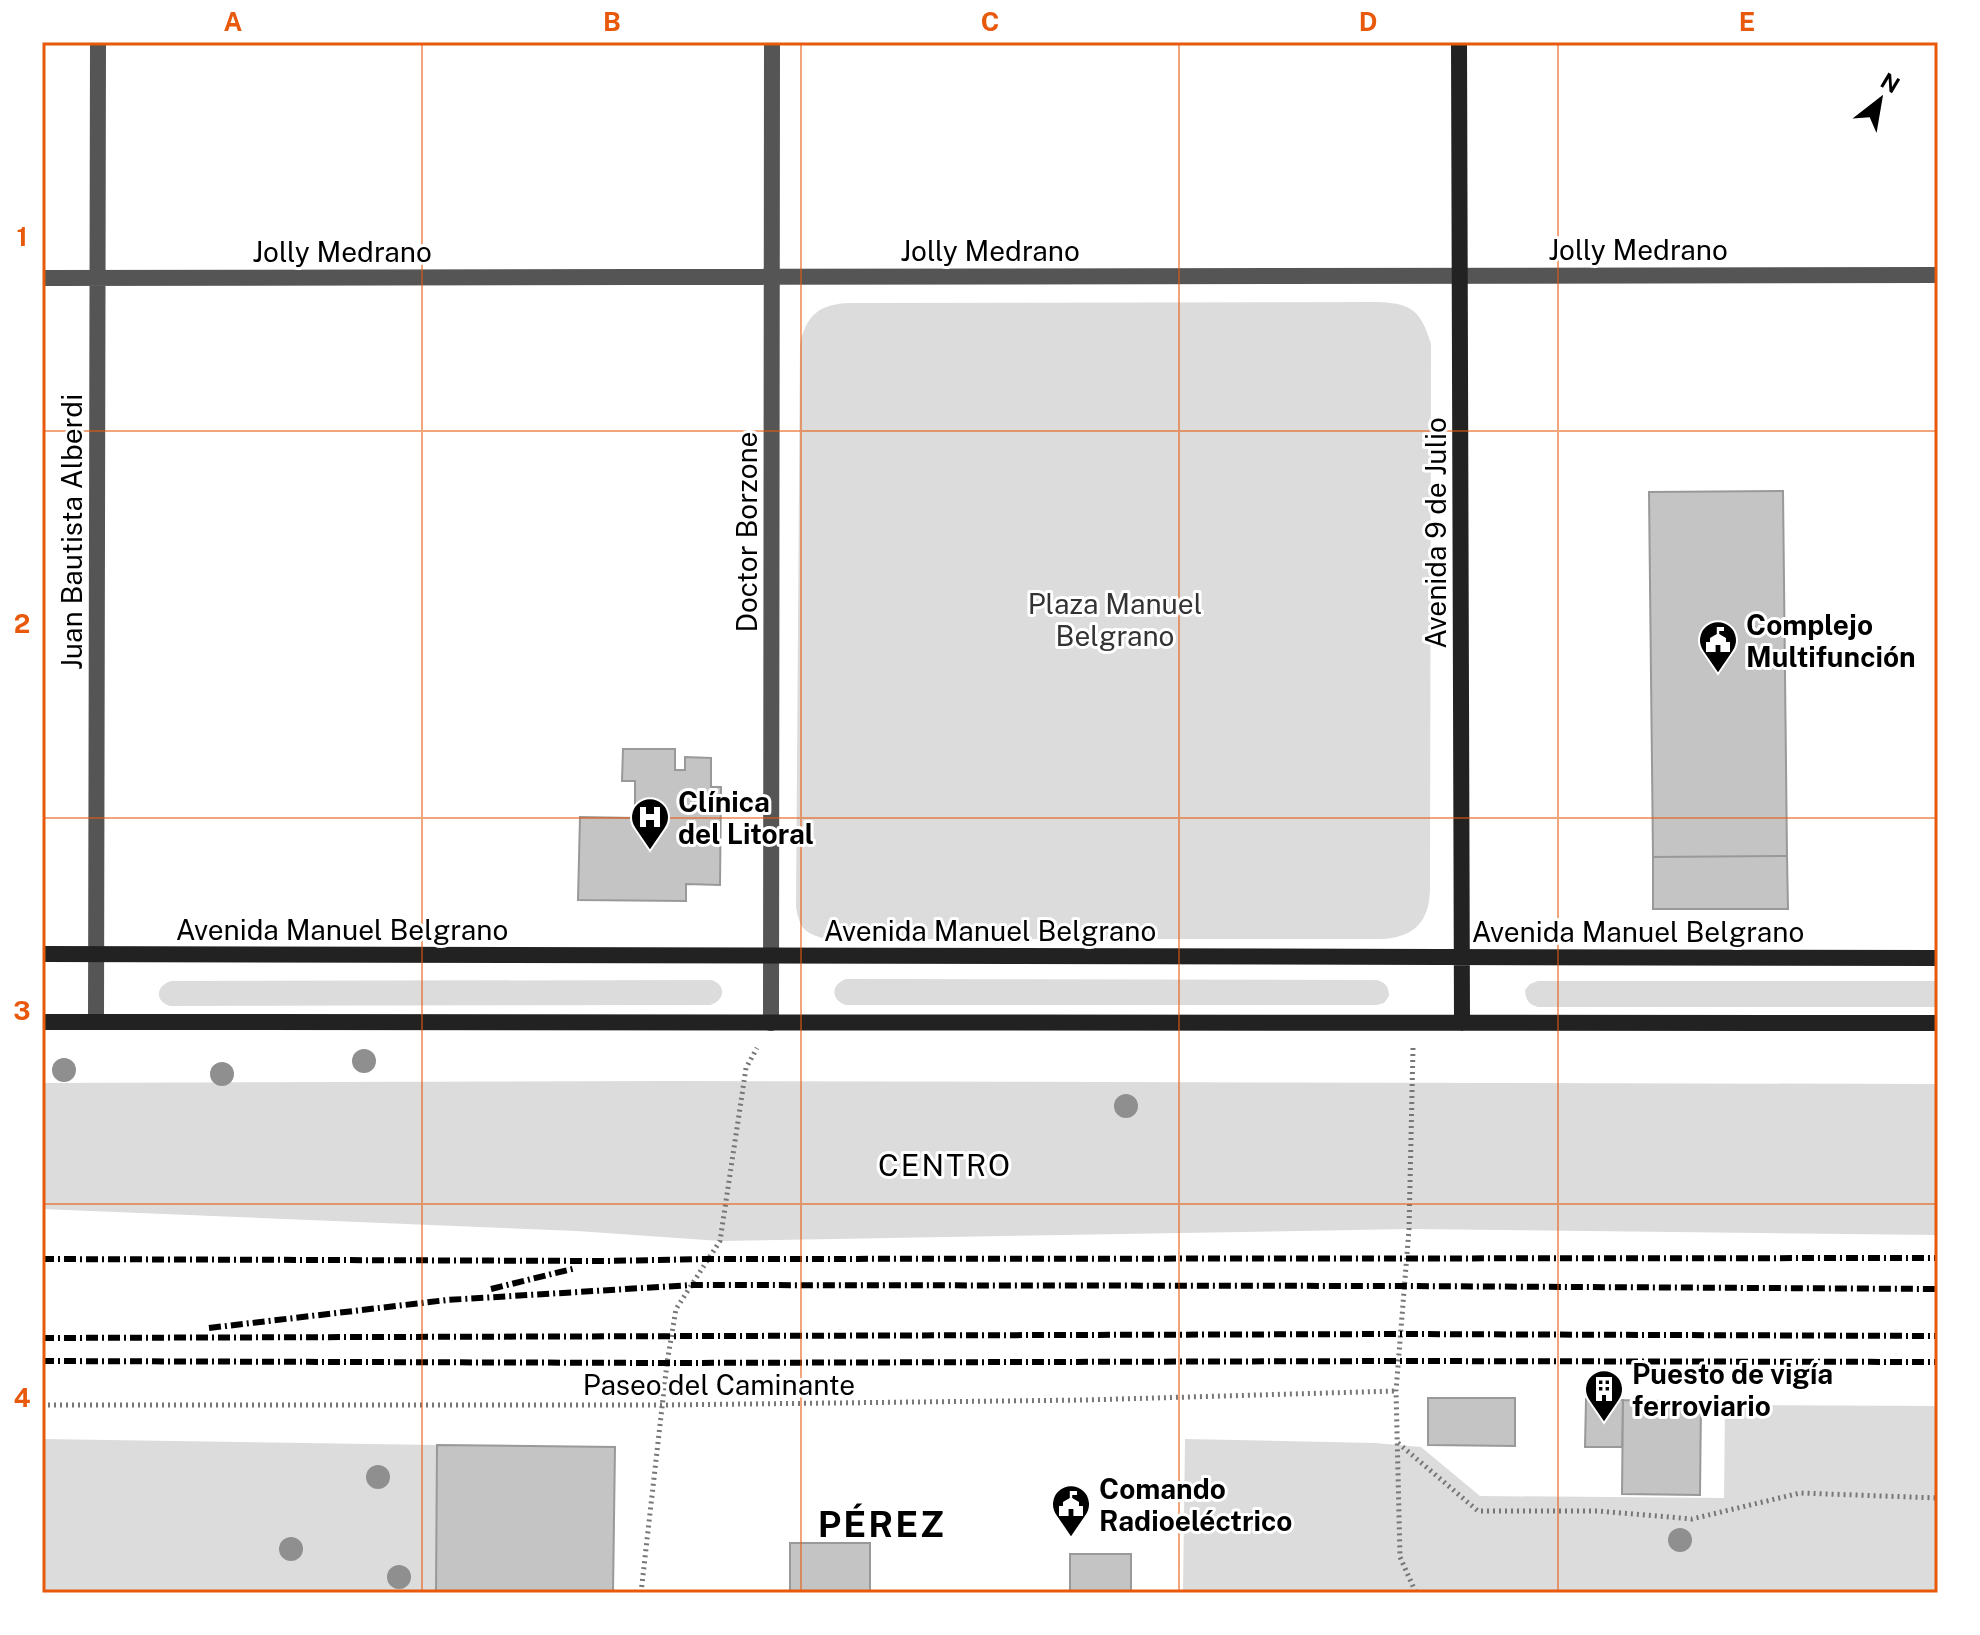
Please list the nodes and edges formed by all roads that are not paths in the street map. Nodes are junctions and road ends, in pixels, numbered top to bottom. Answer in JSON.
{"nodes":[{"id":1,"x":98,"y":42,"type":"edge"},
{"id":2,"x":772,"y":42,"type":"edge"},
{"id":3,"x":1459,"y":42,"type":"edge"},
{"id":4,"x":1938,"y":275,"type":"edge"},
{"id":5,"x":772,"y":276,"type":"junction"},
{"id":6,"x":1459,"y":276,"type":"junction"},
{"id":7,"x":42,"y":278,"type":"edge"},
{"id":8,"x":98,"y":278,"type":"junction"},
{"id":9,"x":42,"y":954,"type":"edge"},
{"id":10,"x":96,"y":954,"type":"junction"},
{"id":11,"x":771,"y":956,"type":"junction"},
{"id":12,"x":1462,"y":957,"type":"junction"},
{"id":13,"x":1938,"y":958,"type":"edge"},
{"id":14,"x":42,"y":1022,"type":"edge"},
{"id":15,"x":96,"y":1022,"type":"junction"},
{"id":16,"x":771,"y":1023,"type":"junction"},
{"id":17,"x":1462,"y":1023,"type":"junction"},
{"id":18,"x":1938,"y":1023,"type":"edge"}],
"edges":[{"from":1,"to":8,"type":"street","name":"Juan Bautista Alberdi"},
{"from":2,"to":5,"type":"street","name":"Doctor Borzone"},
{"from":3,"to":6,"type":"main road","name":"Avenida 9 de Julio"},
{"from":4,"to":6,"type":"street","name":"Jolly Medrano"},
{"from":5,"to":6,"type":"street","name":"Jolly Medrano"},
{"from":5,"to":8,"type":"street","name":"Jolly Medrano"},
{"from":5,"to":11,"type":"street","name":"Doctor Borzone"},
{"from":6,"to":12,"type":"main road","name":"Avenida 9 de Julio"},
{"from":7,"to":8,"type":"street","name":"Jolly Medrano"},
{"from":8,"to":10,"type":"street","name":"Juan Bautista Alberdi"},
{"from":9,"to":10,"type":"main road","name":"Avenida Manuel Belgrano"},
{"from":10,"to":11,"type":"main road","name":"Avenida Manuel Belgrano"},
{"from":10,"to":15,"type":"street","name":"Juan Bautista Alberdi"},
{"from":11,"to":12,"type":"main road","name":"Avenida Manuel Belgrano"},
{"from":11,"to":16,"type":"street","name":"Doctor Borzone"},
{"from":12,"to":13,"type":"main road","name":"Avenida Manuel Belgrano"},
{"from":12,"to":17,"type":"main road","name":"Avenida 9 de Julio"},
{"from":14,"to":15,"type":"main road"},
{"from":15,"to":16,"type":"main road"},
{"from":16,"to":17,"type":"main road"},
{"from":17,"to":18,"type":"main road"}]}
